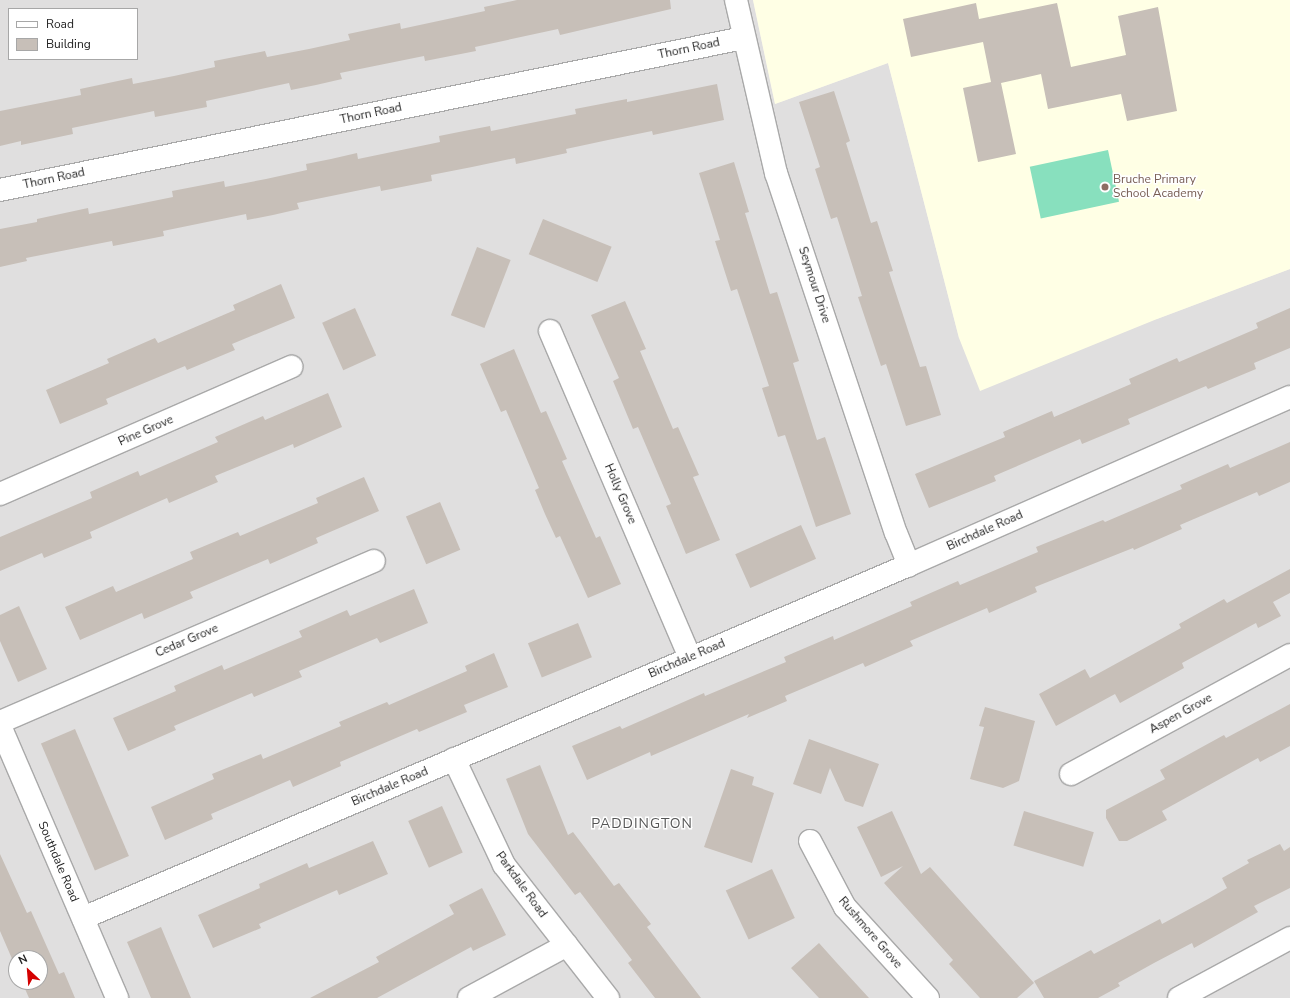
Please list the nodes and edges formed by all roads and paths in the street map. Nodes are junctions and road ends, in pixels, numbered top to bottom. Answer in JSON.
{"nodes":[{"id":1,"x":736,"y":0,"type":"edge"},
{"id":2,"x":743,"y":38,"type":"junction"},
{"id":3,"x":0,"y":190,"type":"edge"},
{"id":4,"x":550,"y":330,"type":"dead end"},
{"id":5,"x":292,"y":367,"type":"dead end"},
{"id":6,"x":1290,"y":397,"type":"edge"},
{"id":7,"x":0,"y":494,"type":"edge"},
{"id":8,"x":374,"y":561,"type":"dead end"},
{"id":9,"x":909,"y":565,"type":"junction"},
{"id":10,"x":1290,"y":655,"type":"edge"},
{"id":11,"x":690,"y":657,"type":"junction"},
{"id":12,"x":0,"y":722,"type":"edge"},
{"id":13,"x":0,"y":726,"type":"edge"},
{"id":14,"x":454,"y":759,"type":"junction"},
{"id":15,"x":1071,"y":774,"type":"dead end"},
{"id":16,"x":810,"y":841,"type":"dead end"},
{"id":17,"x":83,"y":918,"type":"junction"},
{"id":18,"x":1290,"y":938,"type":"edge"},
{"id":19,"x":567,"y":945,"type":"junction"},
{"id":20,"x":117,"y":998,"type":"edge"},
{"id":21,"x":469,"y":998,"type":"edge"},
{"id":22,"x":608,"y":998,"type":"edge"},
{"id":23,"x":928,"y":998,"type":"edge"},
{"id":24,"x":1179,"y":998,"type":"edge"}],
"edges":[{"from":1,"to":2,"type":"street","name":"Seymour Drive"},
{"from":2,"to":3,"type":"street","name":"Thorn Road"},
{"from":2,"to":9,"type":"street","name":"Seymour Drive"},
{"from":4,"to":11,"type":"street","name":"Holly Grove"},
{"from":5,"to":7,"type":"street","name":"Pine Grove"},
{"from":6,"to":9,"type":"street","name":"Birchdale Road"},
{"from":8,"to":12,"type":"street","name":"Cedar Grove"},
{"from":9,"to":11,"type":"street","name":"Birchdale Road"},
{"from":10,"to":15,"type":"street","name":"Aspen Grove"},
{"from":11,"to":14,"type":"street","name":"Birchdale Road"},
{"from":13,"to":17,"type":"street","name":"Southdale Road"},
{"from":14,"to":17,"type":"street","name":"Birchdale Road"},
{"from":14,"to":19,"type":"street","name":"Parkdale Road"},
{"from":16,"to":23,"type":"street","name":"Rushmore Grove"},
{"from":17,"to":20,"type":"street","name":"Southdale Road"},
{"from":18,"to":24,"type":"street"},
{"from":19,"to":21,"type":"street"},
{"from":19,"to":22,"type":"street","name":"Parkdale Road"}]}
